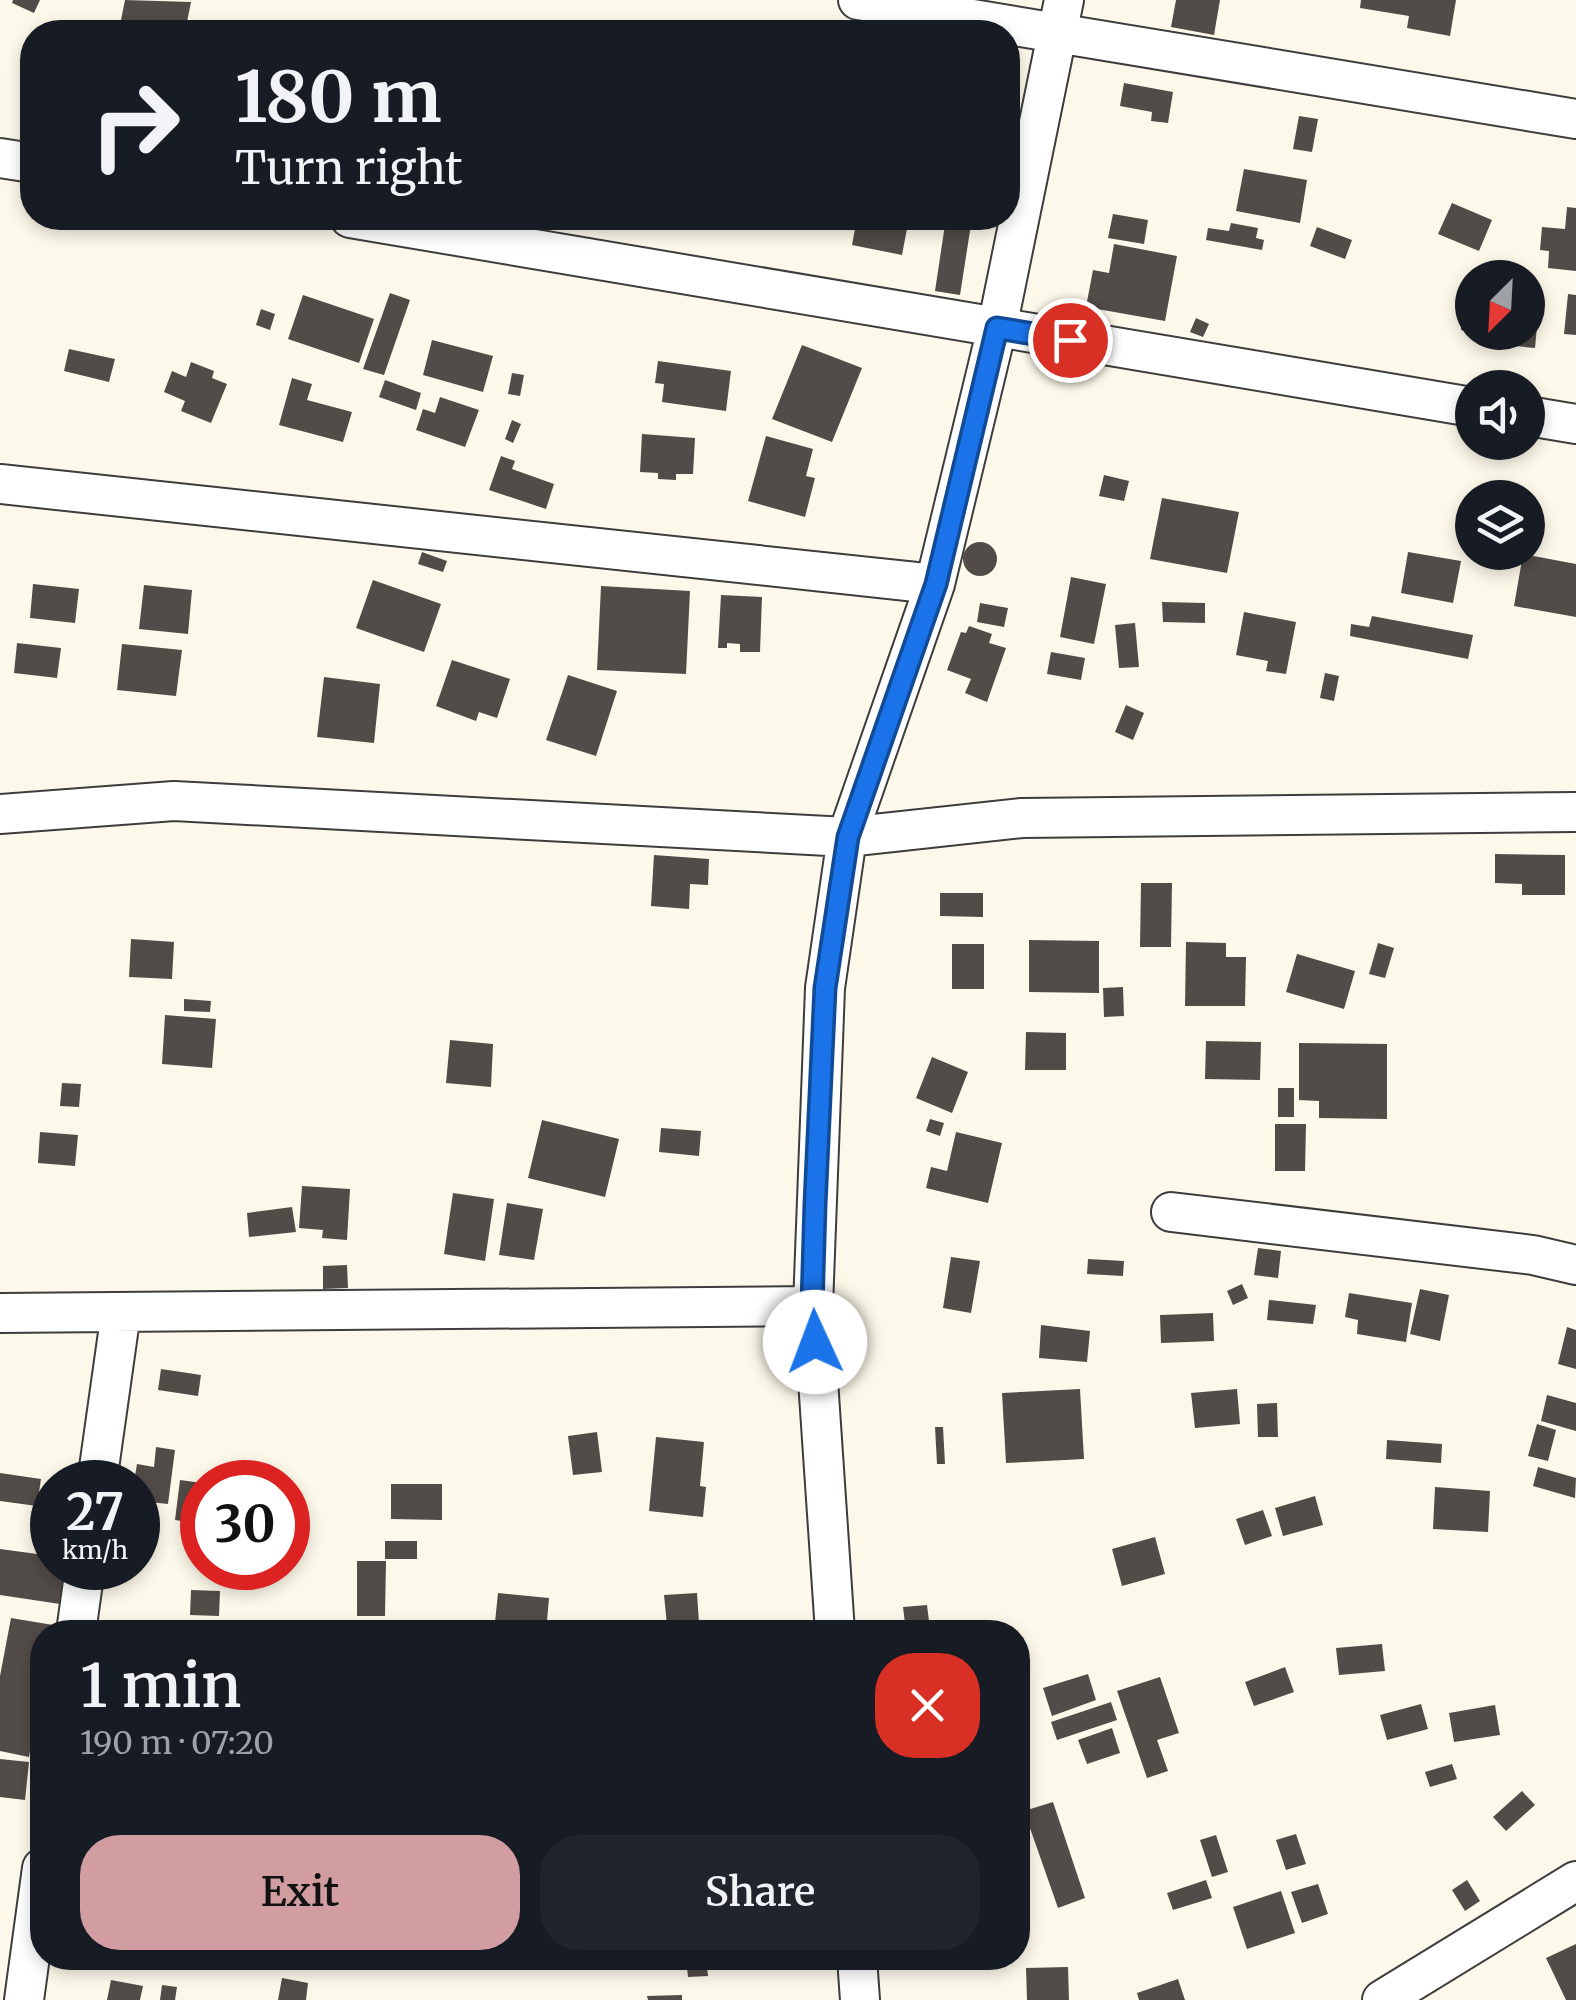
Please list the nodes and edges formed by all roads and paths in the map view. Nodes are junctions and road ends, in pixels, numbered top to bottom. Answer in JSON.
{"nodes":[{"id":1,"x":858,"y":0,"type":"edge"},
{"id":2,"x":1061,"y":17,"type":"edge"},
{"id":3,"x":1576,"y":119,"type":"edge"},
{"id":4,"x":1020,"y":216,"type":"edge"},
{"id":5,"x":421,"y":230,"type":"edge"},
{"id":6,"x":1017,"y":230,"type":"edge"},
{"id":7,"x":997,"y":328,"type":"junction"},
{"id":8,"x":1455,"y":404,"type":"edge"},
{"id":9,"x":1545,"y":419,"type":"edge"},
{"id":10,"x":1576,"y":424,"type":"edge"},
{"id":11,"x":0,"y":484,"type":"edge"},
{"id":12,"x":936,"y":584,"type":"junction"},
{"id":13,"x":1576,"y":812,"type":"edge"},
{"id":14,"x":0,"y":814,"type":"edge"},
{"id":15,"x":848,"y":837,"type":"junction"},
{"id":16,"x":1171,"y":1212,"type":"dead end"},
{"id":17,"x":1576,"y":1265,"type":"edge"},
{"id":18,"x":812,"y":1306,"type":"junction"},
{"id":19,"x":121,"y":1312,"type":"junction"},
{"id":20,"x":0,"y":1313,"type":"edge"},
{"id":21,"x":100,"y":1460,"type":"edge"},
{"id":22,"x":82,"y":1590,"type":"edge"},
{"id":23,"x":78,"y":1620,"type":"edge"},
{"id":24,"x":833,"y":1620,"type":"edge"},
{"id":25,"x":1576,"y":1880,"type":"edge"},
{"id":26,"x":30,"y":1956,"type":"edge"},
{"id":27,"x":858,"y":1970,"type":"edge"},
{"id":28,"x":24,"y":2000,"type":"edge"},
{"id":29,"x":860,"y":2000,"type":"edge"},
{"id":30,"x":1382,"y":2000,"type":"edge"}],
"edges":[{"from":1,"to":2,"type":"street"},
{"from":2,"to":3,"type":"street"},
{"from":2,"to":4,"type":"street"},
{"from":5,"to":7,"type":"street"},
{"from":6,"to":7,"type":"street"},
{"from":7,"to":8,"type":"street"},
{"from":7,"to":12,"type":"street"},
{"from":9,"to":10,"type":"street"},
{"from":11,"to":12,"type":"street"},
{"from":12,"to":15,"type":"street"},
{"from":13,"to":15,"type":"street"},
{"from":14,"to":15,"type":"street"},
{"from":15,"to":18,"type":"street"},
{"from":16,"to":17,"type":"street"},
{"from":18,"to":19,"type":"street"},
{"from":18,"to":24,"type":"street"},
{"from":19,"to":20,"type":"street"},
{"from":19,"to":21,"type":"street"},
{"from":22,"to":23,"type":"street"},
{"from":25,"to":30,"type":"street"},
{"from":26,"to":28,"type":"street"},
{"from":27,"to":29,"type":"street"}]}
